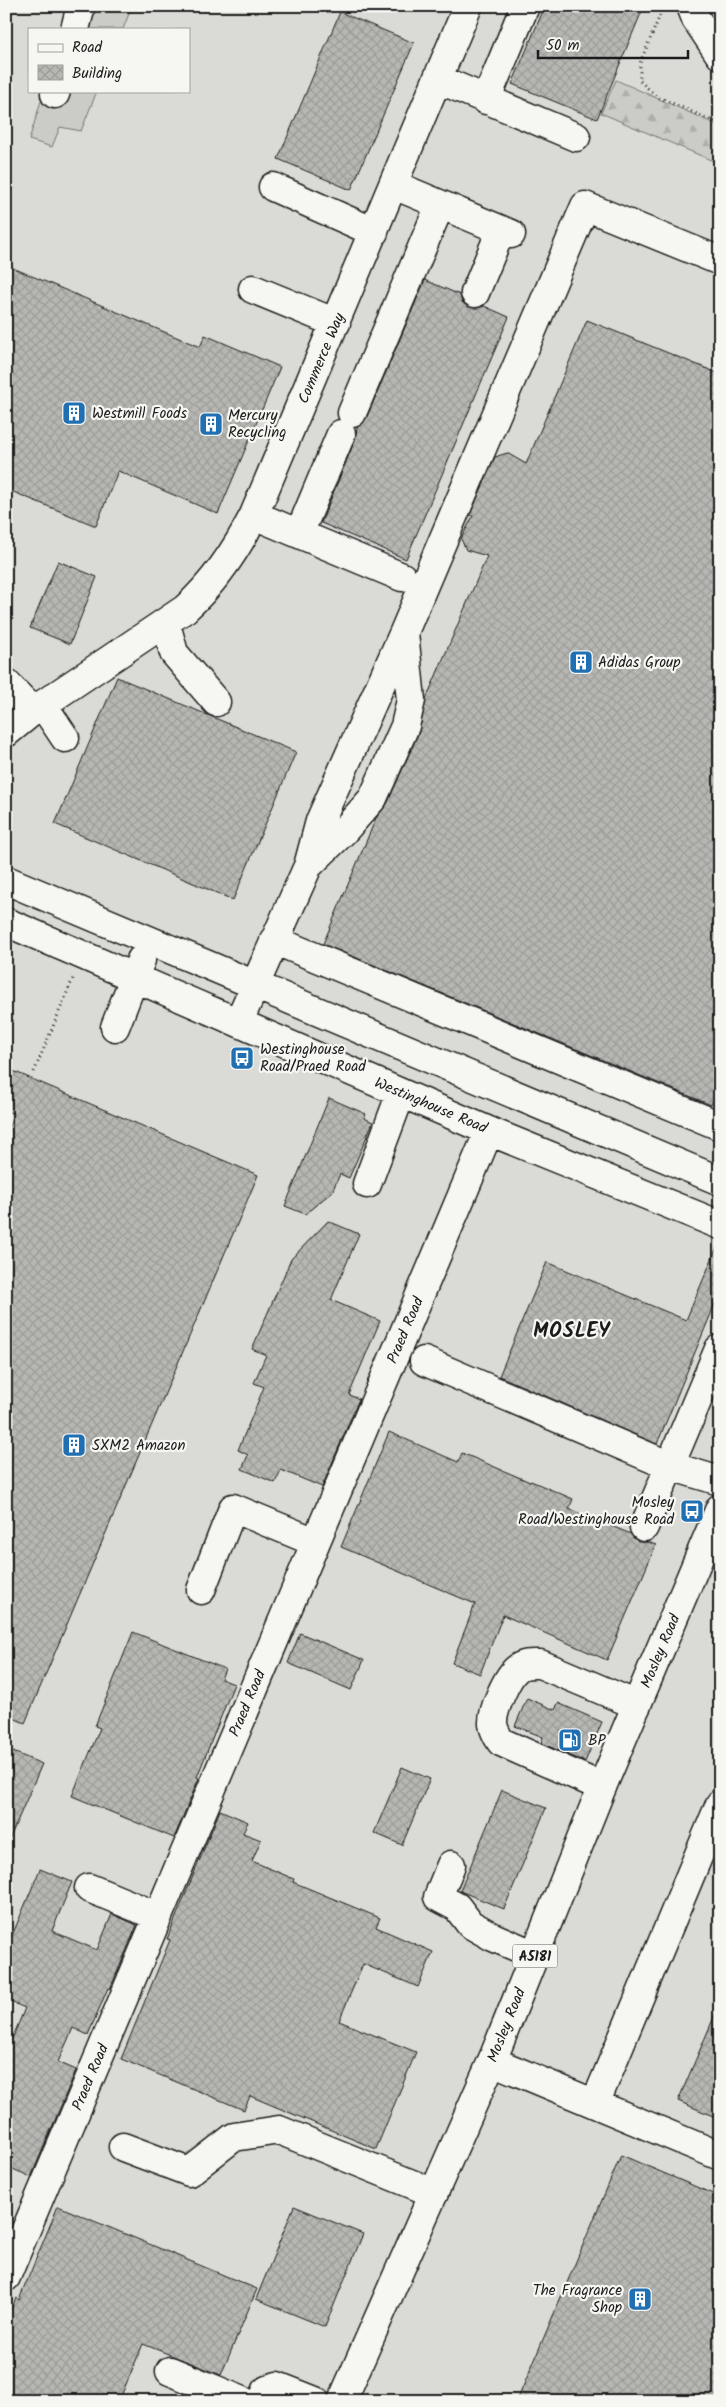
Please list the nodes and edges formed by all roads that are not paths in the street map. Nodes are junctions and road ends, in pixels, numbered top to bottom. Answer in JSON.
{"nodes":[{"id":1,"x":81,"y":6,"type":"edge"},
{"id":2,"x":468,"y":6,"type":"edge"},
{"id":3,"x":525,"y":6,"type":"edge"},
{"id":4,"x":691,"y":6,"type":"edge"},
{"id":5,"x":76,"y":28,"type":"edge"},
{"id":6,"x":720,"y":55,"type":"edge"},
{"id":7,"x":438,"y":80,"type":"junction"},
{"id":8,"x":486,"y":100,"type":"junction"},
{"id":9,"x":576,"y":137,"type":"dead end"},
{"id":10,"x":394,"y":185,"type":"junction"},
{"id":11,"x":273,"y":187,"type":"dead end"},
{"id":12,"x":440,"y":204,"type":"junction"},
{"id":13,"x":374,"y":232,"type":"junction"},
{"id":14,"x":720,"y":261,"type":"edge"},
{"id":15,"x":253,"y":289,"type":"dead end"},
{"id":16,"x":475,"y":293,"type":"dead end"},
{"id":17,"x":336,"y":323,"type":"junction"},
{"id":18,"x":254,"y":515,"type":"junction"},
{"id":19,"x":299,"y":534,"type":"junction"},
{"id":20,"x":402,"y":577,"type":"dead end"},
{"id":21,"x":166,"y":624,"type":"junction"},
{"id":22,"x":404,"y":632,"type":"junction"},
{"id":23,"x":6,"y":683,"type":"edge"},
{"id":24,"x":216,"y":702,"type":"dead end"},
{"id":25,"x":38,"y":708,"type":"junction"},
{"id":26,"x":6,"y":733,"type":"edge"},
{"id":27,"x":65,"y":738,"type":"dead end"},
{"id":28,"x":308,"y":866,"type":"junction"},
{"id":29,"x":6,"y":880,"type":"edge"},
{"id":30,"x":6,"y":922,"type":"edge"},
{"id":31,"x":148,"y":940,"type":"junction"},
{"id":32,"x":274,"y":940,"type":"junction"},
{"id":33,"x":135,"y":976,"type":"junction"},
{"id":34,"x":255,"y":984,"type":"junction"},
{"id":35,"x":239,"y":1021,"type":"junction"},
{"id":36,"x":115,"y":1027,"type":"dead end"},
{"id":37,"x":401,"y":1093,"type":"junction"},
{"id":38,"x":720,"y":1126,"type":"edge"},
{"id":39,"x":489,"y":1131,"type":"junction"},
{"id":40,"x":720,"y":1181,"type":"edge"},
{"id":41,"x":367,"y":1184,"type":"dead end"},
{"id":42,"x":720,"y":1226,"type":"edge"},
{"id":43,"x":719,"y":1349,"type":"edge"},
{"id":44,"x":424,"y":1361,"type":"dead end"},
{"id":45,"x":670,"y":1466,"type":"junction"},
{"id":46,"x":720,"y":1481,"type":"edge"},
{"id":47,"x":720,"y":1508,"type":"edge"},
{"id":48,"x":644,"y":1527,"type":"dead end"},
{"id":49,"x":315,"y":1542,"type":"junction"},
{"id":50,"x":201,"y":1590,"type":"dead end"},
{"id":51,"x":636,"y":1705,"type":"junction"},
{"id":52,"x":602,"y":1786,"type":"junction"},
{"id":53,"x":720,"y":1804,"type":"edge"},
{"id":54,"x":451,"y":1865,"type":"dead end"},
{"id":55,"x":89,"y":1888,"type":"dead end"},
{"id":56,"x":157,"y":1916,"type":"junction"},
{"id":57,"x":535,"y":1955,"type":"junction"},
{"id":58,"x":492,"y":2061,"type":"junction"},
{"id":59,"x":595,"y":2104,"type":"junction"},
{"id":60,"x":123,"y":2147,"type":"dead end"},
{"id":61,"x":720,"y":2156,"type":"edge"},
{"id":62,"x":434,"y":2193,"type":"junction"},
{"id":63,"x":6,"y":2277,"type":"edge"},
{"id":64,"x":170,"y":2371,"type":"dead end"},
{"id":65,"x":244,"y":2401,"type":"edge"},
{"id":66,"x":262,"y":2401,"type":"edge"},
{"id":67,"x":315,"y":2401,"type":"edge"},
{"id":68,"x":342,"y":2401,"type":"edge"}],
"edges":[{"from":1,"to":5,"type":"street"},
{"from":2,"to":7,"type":"street","name":"Commerce Way"},
{"from":3,"to":8,"type":"street"},
{"from":4,"to":6,"type":"street"},
{"from":7,"to":8,"type":"street"},
{"from":7,"to":10,"type":"street","name":"Commerce Way"},
{"from":8,"to":9,"type":"street"},
{"from":10,"to":12,"type":"street"},
{"from":10,"to":13,"type":"street","name":"Commerce Way"},
{"from":11,"to":13,"type":"street"},
{"from":12,"to":16,"type":"street"},
{"from":12,"to":19,"type":"street"},
{"from":13,"to":17,"type":"street","name":"Commerce Way"},
{"from":14,"to":22,"type":"street"},
{"from":15,"to":17,"type":"street"},
{"from":17,"to":18,"type":"street","name":"Commerce Way"},
{"from":18,"to":19,"type":"street"},
{"from":18,"to":21,"type":"street","name":"Commerce Way"},
{"from":19,"to":20,"type":"street"},
{"from":21,"to":24,"type":"street"},
{"from":21,"to":25,"type":"street","name":"Commerce Way"},
{"from":22,"to":28,"type":"street"},
{"from":22,"to":28,"type":"street"},
{"from":23,"to":25,"type":"street"},
{"from":25,"to":26,"type":"street","name":"Commerce Way"},
{"from":25,"to":27,"type":"street"},
{"from":28,"to":32,"type":"street"},
{"from":29,"to":31,"type":"street"},
{"from":30,"to":33,"type":"street","name":"Westinghouse Road"},
{"from":31,"to":33,"type":"street"},
{"from":31,"to":34,"type":"street"},
{"from":32,"to":34,"type":"street"},
{"from":32,"to":38,"type":"street"},
{"from":33,"to":35,"type":"street","name":"Westinghouse Road"},
{"from":33,"to":36,"type":"street"},
{"from":34,"to":35,"type":"street"},
{"from":34,"to":40,"type":"street"},
{"from":35,"to":37,"type":"street","name":"Westinghouse Road"},
{"from":37,"to":39,"type":"street","name":"Westinghouse Road"},
{"from":37,"to":41,"type":"street"},
{"from":39,"to":42,"type":"street","name":"Westinghouse Road"},
{"from":39,"to":49,"type":"street","name":"Praed Road"},
{"from":43,"to":45,"type":"street"},
{"from":44,"to":45,"type":"street"},
{"from":45,"to":46,"type":"street"},
{"from":45,"to":48,"type":"street"},
{"from":47,"to":51,"type":"street","name":"Mosley Road","number":"A5181"},
{"from":49,"to":50,"type":"street"},
{"from":49,"to":56,"type":"street","name":"Praed Road"},
{"from":51,"to":52,"type":"street","name":"Mosley Road","number":"A5181"},
{"from":51,"to":52,"type":"street"},
{"from":52,"to":57,"type":"street","name":"Mosley Road","number":"A5181"},
{"from":53,"to":59,"type":"street"},
{"from":54,"to":57,"type":"street"},
{"from":55,"to":56,"type":"street"},
{"from":56,"to":63,"type":"street","name":"Praed Road"},
{"from":57,"to":58,"type":"street","name":"Mosley Road","number":"A5181"},
{"from":58,"to":59,"type":"street"},
{"from":58,"to":62,"type":"street","name":"Mosley Road","number":"A5181"},
{"from":59,"to":61,"type":"street"},
{"from":60,"to":62,"type":"street"},
{"from":62,"to":68,"type":"street","name":"Mosley Road","number":"A5181"},
{"from":64,"to":65,"type":"street"},
{"from":66,"to":67,"type":"street"}]}
